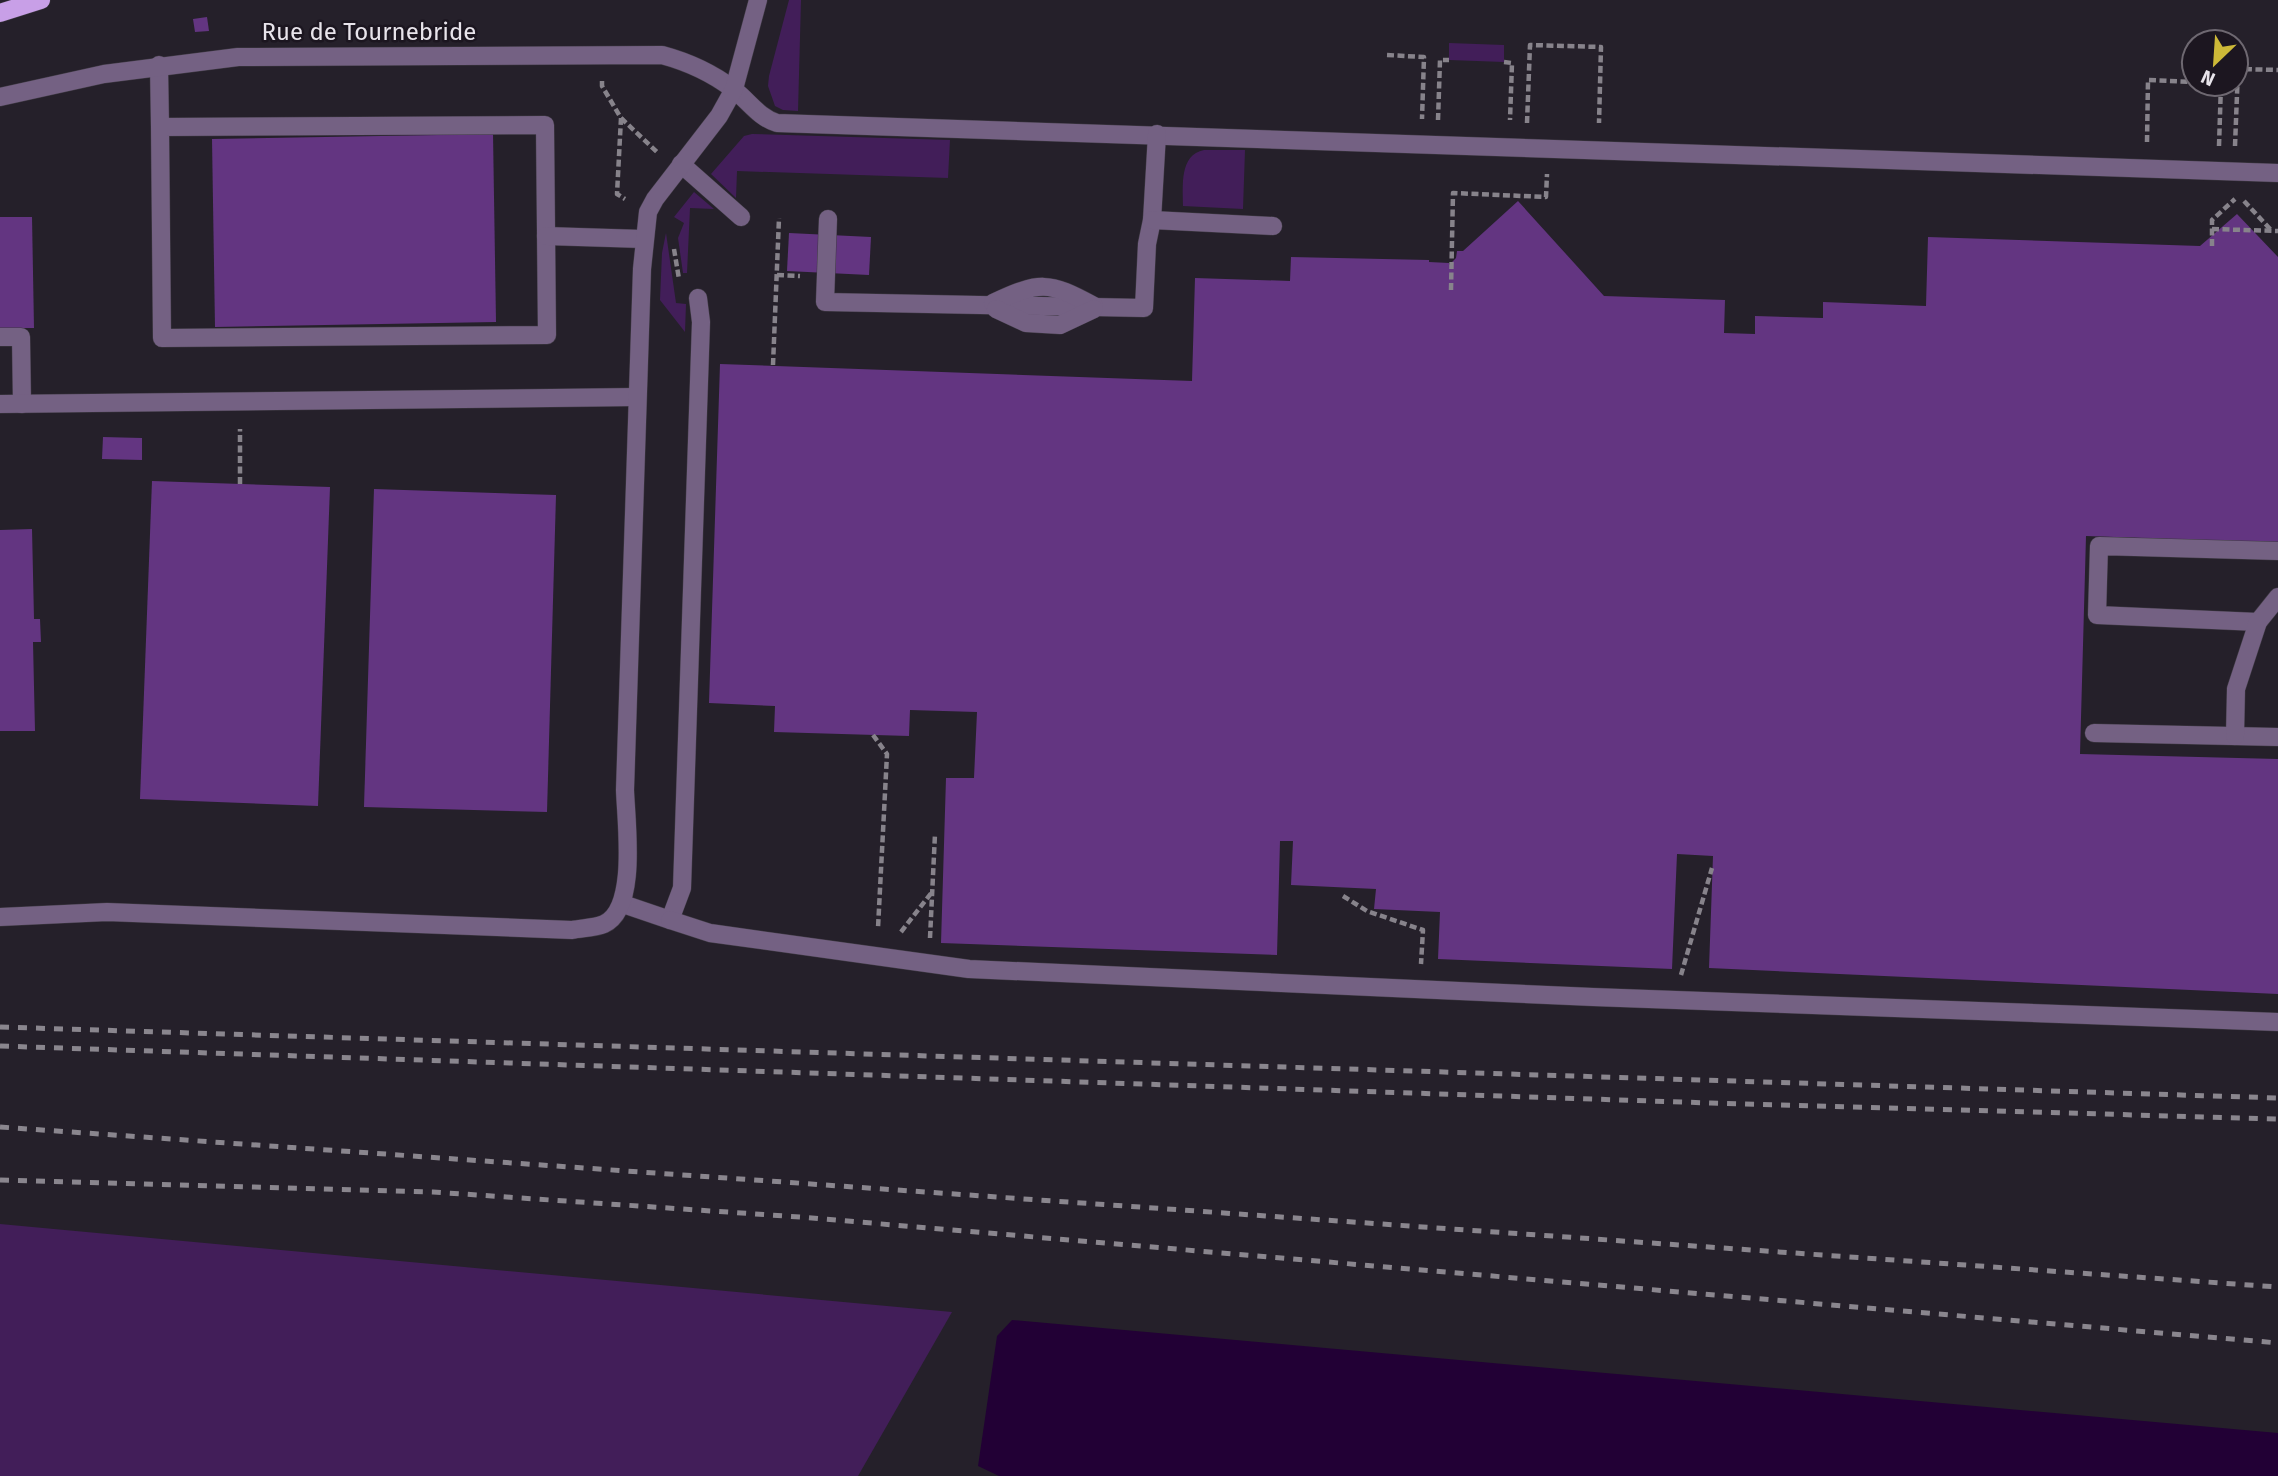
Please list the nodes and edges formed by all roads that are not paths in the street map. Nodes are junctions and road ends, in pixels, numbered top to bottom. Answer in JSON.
{"nodes":[{"id":1,"x":41,"y":0,"type":"edge"},
{"id":2,"x":758,"y":0,"type":"edge"},
{"id":3,"x":0,"y":13,"type":"edge"},
{"id":4,"x":159,"y":65,"type":"junction"},
{"id":5,"x":734,"y":89,"type":"junction"},
{"id":6,"x":0,"y":97,"type":"edge"},
{"id":7,"x":160,"y":127,"type":"junction"},
{"id":8,"x":1157,"y":134,"type":"junction"},
{"id":9,"x":679,"y":167,"type":"junction"},
{"id":10,"x":2278,"y":173,"type":"edge"},
{"id":11,"x":741,"y":217,"type":"dead end"},
{"id":12,"x":828,"y":219,"type":"dead end"},
{"id":13,"x":1150,"y":226,"type":"junction"},
{"id":14,"x":1273,"y":226,"type":"dead end"},
{"id":15,"x":546,"y":236,"type":"junction"},
{"id":16,"x":643,"y":239,"type":"junction"},
{"id":17,"x":698,"y":298,"type":"dead end"},
{"id":18,"x":0,"y":338,"type":"edge"},
{"id":19,"x":638,"y":397,"type":"junction"},
{"id":20,"x":0,"y":404,"type":"edge"},
{"id":21,"x":22,"y":404,"type":"junction"},
{"id":22,"x":2278,"y":551,"type":"edge"},
{"id":23,"x":2278,"y":597,"type":"edge"},
{"id":24,"x":2258,"y":622,"type":"junction"},
{"id":25,"x":2094,"y":733,"type":"dead end"},
{"id":26,"x":2235,"y":736,"type":"junction"},
{"id":27,"x":2278,"y":737,"type":"edge"},
{"id":28,"x":623,"y":904,"type":"junction"},
{"id":29,"x":0,"y":917,"type":"edge"},
{"id":30,"x":670,"y":920,"type":"junction"},
{"id":31,"x":2278,"y":1022,"type":"edge"}],
"edges":[{"from":1,"to":3,"type":"main road"},
{"from":2,"to":5,"type":"street"},
{"from":4,"to":5,"type":"street","name":"Rue de Tournebride"},
{"from":4,"to":6,"type":"street","name":"Rue de Tournebride"},
{"from":4,"to":7,"type":"street"},
{"from":5,"to":8,"type":"street","name":"Rue de Tournebride"},
{"from":5,"to":9,"type":"street"},
{"from":7,"to":15,"type":"street"},
{"from":7,"to":15,"type":"street"},
{"from":8,"to":10,"type":"street","name":"Rue de Tournebride"},
{"from":8,"to":13,"type":"street"},
{"from":9,"to":11,"type":"street"},
{"from":9,"to":16,"type":"street"},
{"from":12,"to":13,"type":"street"},
{"from":13,"to":14,"type":"street"},
{"from":15,"to":16,"type":"street"},
{"from":16,"to":19,"type":"street"},
{"from":17,"to":30,"type":"street"},
{"from":18,"to":21,"type":"street"},
{"from":19,"to":21,"type":"street"},
{"from":19,"to":28,"type":"street"},
{"from":20,"to":21,"type":"street"},
{"from":22,"to":24,"type":"street"},
{"from":23,"to":24,"type":"street"},
{"from":24,"to":26,"type":"street"},
{"from":25,"to":26,"type":"street"},
{"from":26,"to":27,"type":"street"},
{"from":28,"to":29,"type":"street"},
{"from":28,"to":30,"type":"street"},
{"from":30,"to":31,"type":"street"}]}
